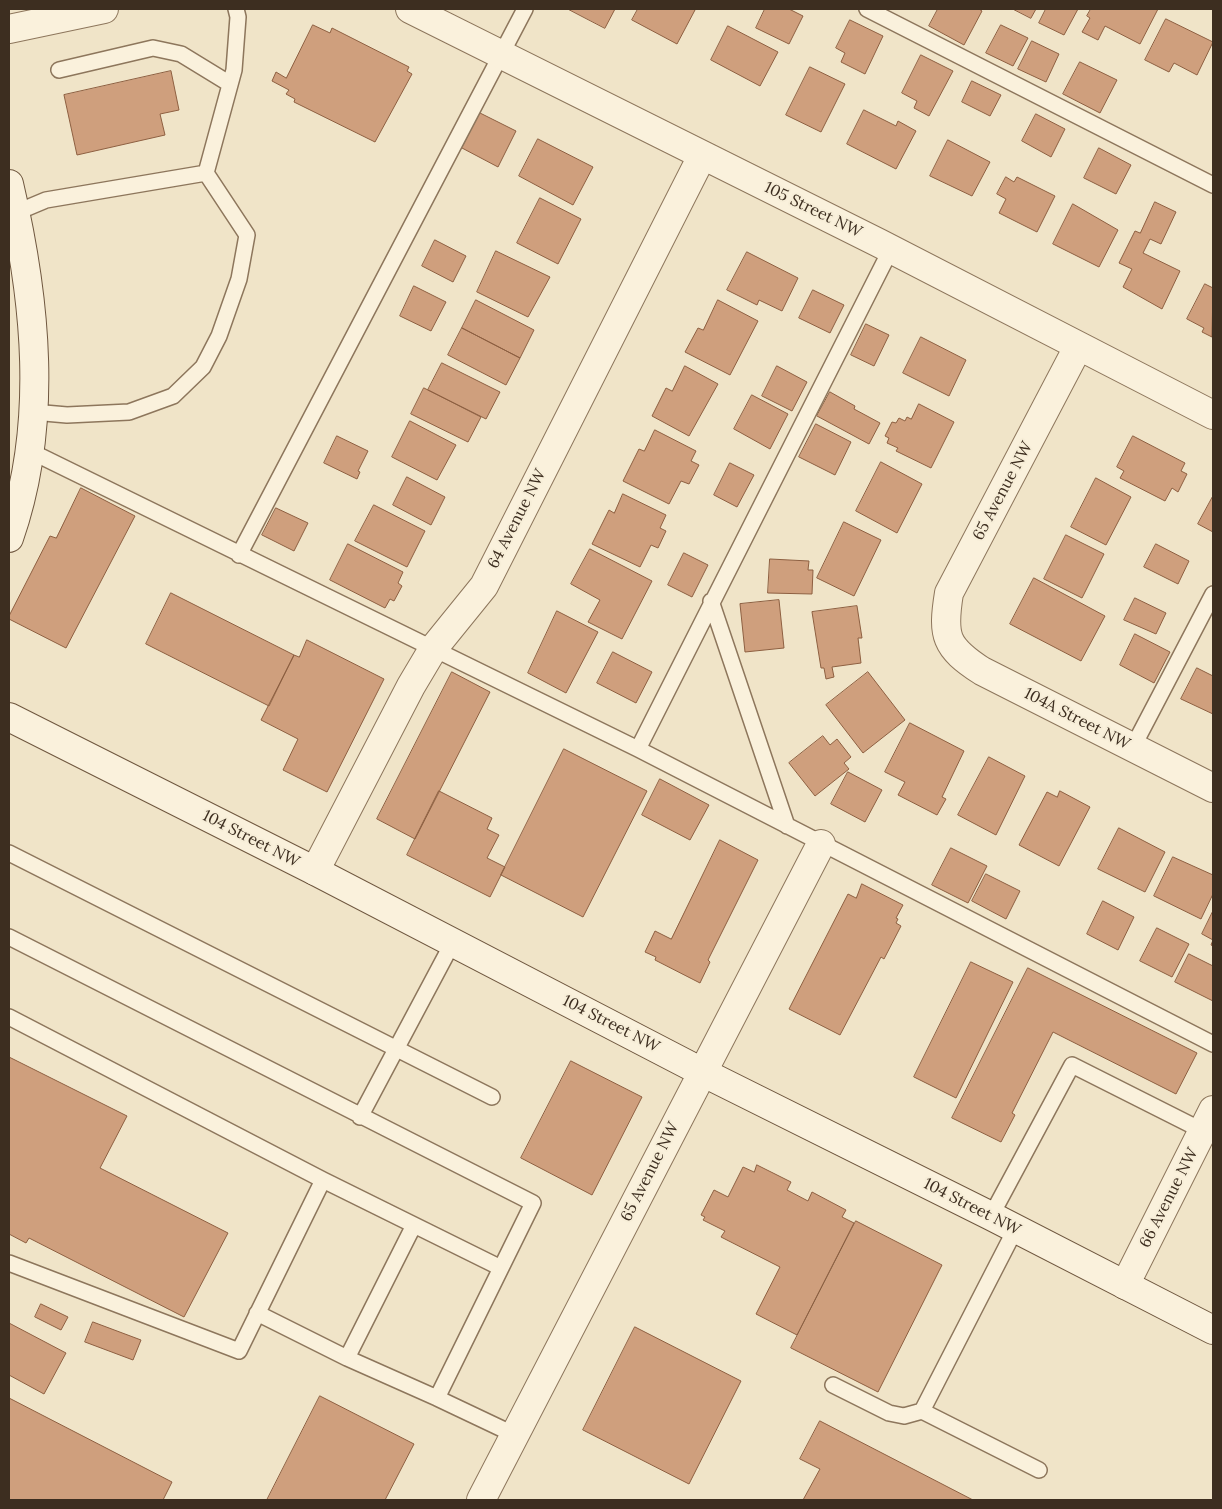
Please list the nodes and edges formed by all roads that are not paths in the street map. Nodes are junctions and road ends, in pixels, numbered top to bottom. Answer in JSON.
{"nodes":[{"id":1,"x":104,"y":9,"type":"edge"},
{"id":2,"x":236,"y":9,"type":"edge"},
{"id":3,"x":410,"y":9,"type":"edge"},
{"id":4,"x":525,"y":9,"type":"edge"},
{"id":5,"x":867,"y":9,"type":"edge"},
{"id":6,"x":9,"y":29,"type":"edge"},
{"id":7,"x":500,"y":54,"type":"junction"},
{"id":8,"x":59,"y":70,"type":"dead end"},
{"id":9,"x":230,"y":84,"type":"junction"},
{"id":10,"x":702,"y":156,"type":"junction"},
{"id":11,"x":206,"y":173,"type":"junction"},
{"id":12,"x":9,"y":184,"type":"edge"},
{"id":13,"x":1213,"y":185,"type":"edge"},
{"id":14,"x":15,"y":213,"type":"junction"},
{"id":15,"x":891,"y":249,"type":"junction"},
{"id":16,"x":1078,"y":347,"type":"junction"},
{"id":17,"x":33,"y":412,"type":"junction"},
{"id":18,"x":1213,"y":415,"type":"edge"},
{"id":19,"x":30,"y":451,"type":"junction"},
{"id":20,"x":9,"y":538,"type":"edge"},
{"id":21,"x":239,"y":555,"type":"junction"},
{"id":22,"x":1213,"y":594,"type":"edge"},
{"id":23,"x":712,"y":601,"type":"junction"},
{"id":24,"x":948,"y":640,"type":"joint"},
{"id":25,"x":433,"y":648,"type":"junction"},
{"id":26,"x":9,"y":717,"type":"edge"},
{"id":27,"x":1133,"y":748,"type":"junction"},
{"id":28,"x":638,"y":749,"type":"junction"},
{"id":29,"x":1213,"y":788,"type":"edge"},
{"id":30,"x":787,"y":826,"type":"junction"},
{"id":31,"x":821,"y":844,"type":"junction"},
{"id":32,"x":9,"y":853,"type":"edge"},
{"id":33,"x":315,"y":871,"type":"junction"},
{"id":34,"x":9,"y":938,"type":"edge"},
{"id":35,"x":453,"y":942,"type":"junction"},
{"id":36,"x":9,"y":1017,"type":"edge"},
{"id":37,"x":1213,"y":1044,"type":"edge"},
{"id":38,"x":396,"y":1048,"type":"junction"},
{"id":39,"x":702,"y":1072,"type":"junction"},
{"id":40,"x":492,"y":1097,"type":"dead end"},
{"id":41,"x":360,"y":1117,"type":"junction"},
{"id":42,"x":1208,"y":1120,"type":"edge"},
{"id":43,"x":323,"y":1180,"type":"junction"},
{"id":44,"x":991,"y":1216,"type":"junction"},
{"id":45,"x":414,"y":1225,"type":"junction"},
{"id":46,"x":1016,"y":1228,"type":"junction"},
{"id":47,"x":9,"y":1263,"type":"edge"},
{"id":48,"x":501,"y":1268,"type":"junction"},
{"id":49,"x":1125,"y":1285,"type":"junction"},
{"id":50,"x":257,"y":1313,"type":"junction"},
{"id":51,"x":1213,"y":1330,"type":"edge"},
{"id":52,"x":347,"y":1358,"type":"junction"},
{"id":53,"x":833,"y":1385,"type":"dead end"},
{"id":54,"x":437,"y":1398,"type":"junction"},
{"id":55,"x":922,"y":1411,"type":"junction"},
{"id":56,"x":515,"y":1434,"type":"junction"},
{"id":57,"x":1039,"y":1470,"type":"dead end"},
{"id":58,"x":482,"y":1500,"type":"edge"}],
"edges":[{"from":1,"to":6,"type":"street"},
{"from":2,"to":9,"type":"lane"},
{"from":3,"to":7,"type":"street","name":"105 Street NW"},
{"from":4,"to":7,"type":"lane"},
{"from":5,"to":13,"type":"lane"},
{"from":7,"to":10,"type":"street","name":"105 Street NW"},
{"from":7,"to":21,"type":"lane"},
{"from":8,"to":9,"type":"lane"},
{"from":9,"to":11,"type":"lane"},
{"from":10,"to":15,"type":"street","name":"105 Street NW"},
{"from":10,"to":25,"type":"street","name":"64 Avenue NW"},
{"from":11,"to":14,"type":"lane"},
{"from":11,"to":17,"type":"lane"},
{"from":12,"to":14,"type":"street"},
{"from":14,"to":17,"type":"street"},
{"from":15,"to":16,"type":"street","name":"105 Street NW"},
{"from":15,"to":23,"type":"lane"},
{"from":16,"to":18,"type":"street","name":"105 Street NW"},
{"from":16,"to":24,"type":"street","name":"65 Avenue NW"},
{"from":17,"to":19,"type":"street"},
{"from":19,"to":20,"type":"street"},
{"from":19,"to":21,"type":"lane"},
{"from":21,"to":25,"type":"lane"},
{"from":22,"to":27,"type":"lane"},
{"from":23,"to":28,"type":"lane"},
{"from":23,"to":30,"type":"lane"},
{"from":24,"to":27,"type":"street","name":"104A Street NW"},
{"from":25,"to":28,"type":"lane"},
{"from":25,"to":33,"type":"street","name":"64 Avenue NW"},
{"from":26,"to":33,"type":"street","name":"104 Street NW"},
{"from":27,"to":29,"type":"street","name":"104A Street NW"},
{"from":28,"to":30,"type":"lane"},
{"from":30,"to":31,"type":"lane"},
{"from":31,"to":37,"type":"lane"},
{"from":31,"to":39,"type":"street","name":"65 Avenue NW"},
{"from":32,"to":38,"type":"lane"},
{"from":33,"to":35,"type":"street","name":"104 Street NW"},
{"from":34,"to":41,"type":"lane"},
{"from":35,"to":38,"type":"lane"},
{"from":35,"to":39,"type":"street","name":"104 Street NW"},
{"from":36,"to":43,"type":"lane"},
{"from":38,"to":40,"type":"lane"},
{"from":38,"to":41,"type":"lane"},
{"from":39,"to":44,"type":"street","name":"104 Street NW"},
{"from":39,"to":56,"type":"street","name":"65 Avenue NW"},
{"from":41,"to":48,"type":"lane"},
{"from":42,"to":44,"type":"lane"},
{"from":42,"to":49,"type":"street","name":"66 Avenue NW"},
{"from":43,"to":45,"type":"lane"},
{"from":43,"to":50,"type":"lane"},
{"from":44,"to":46,"type":"street","name":"104 Street NW"},
{"from":45,"to":48,"type":"lane"},
{"from":45,"to":52,"type":"lane"},
{"from":46,"to":49,"type":"street","name":"104 Street NW"},
{"from":46,"to":55,"type":"lane"},
{"from":47,"to":50,"type":"lane"},
{"from":48,"to":54,"type":"lane"},
{"from":49,"to":51,"type":"street","name":"104 Street NW"},
{"from":50,"to":52,"type":"lane"},
{"from":52,"to":54,"type":"lane"},
{"from":53,"to":55,"type":"lane"},
{"from":54,"to":56,"type":"lane"},
{"from":55,"to":57,"type":"lane"},
{"from":56,"to":58,"type":"street","name":"65 Avenue NW"}]}
